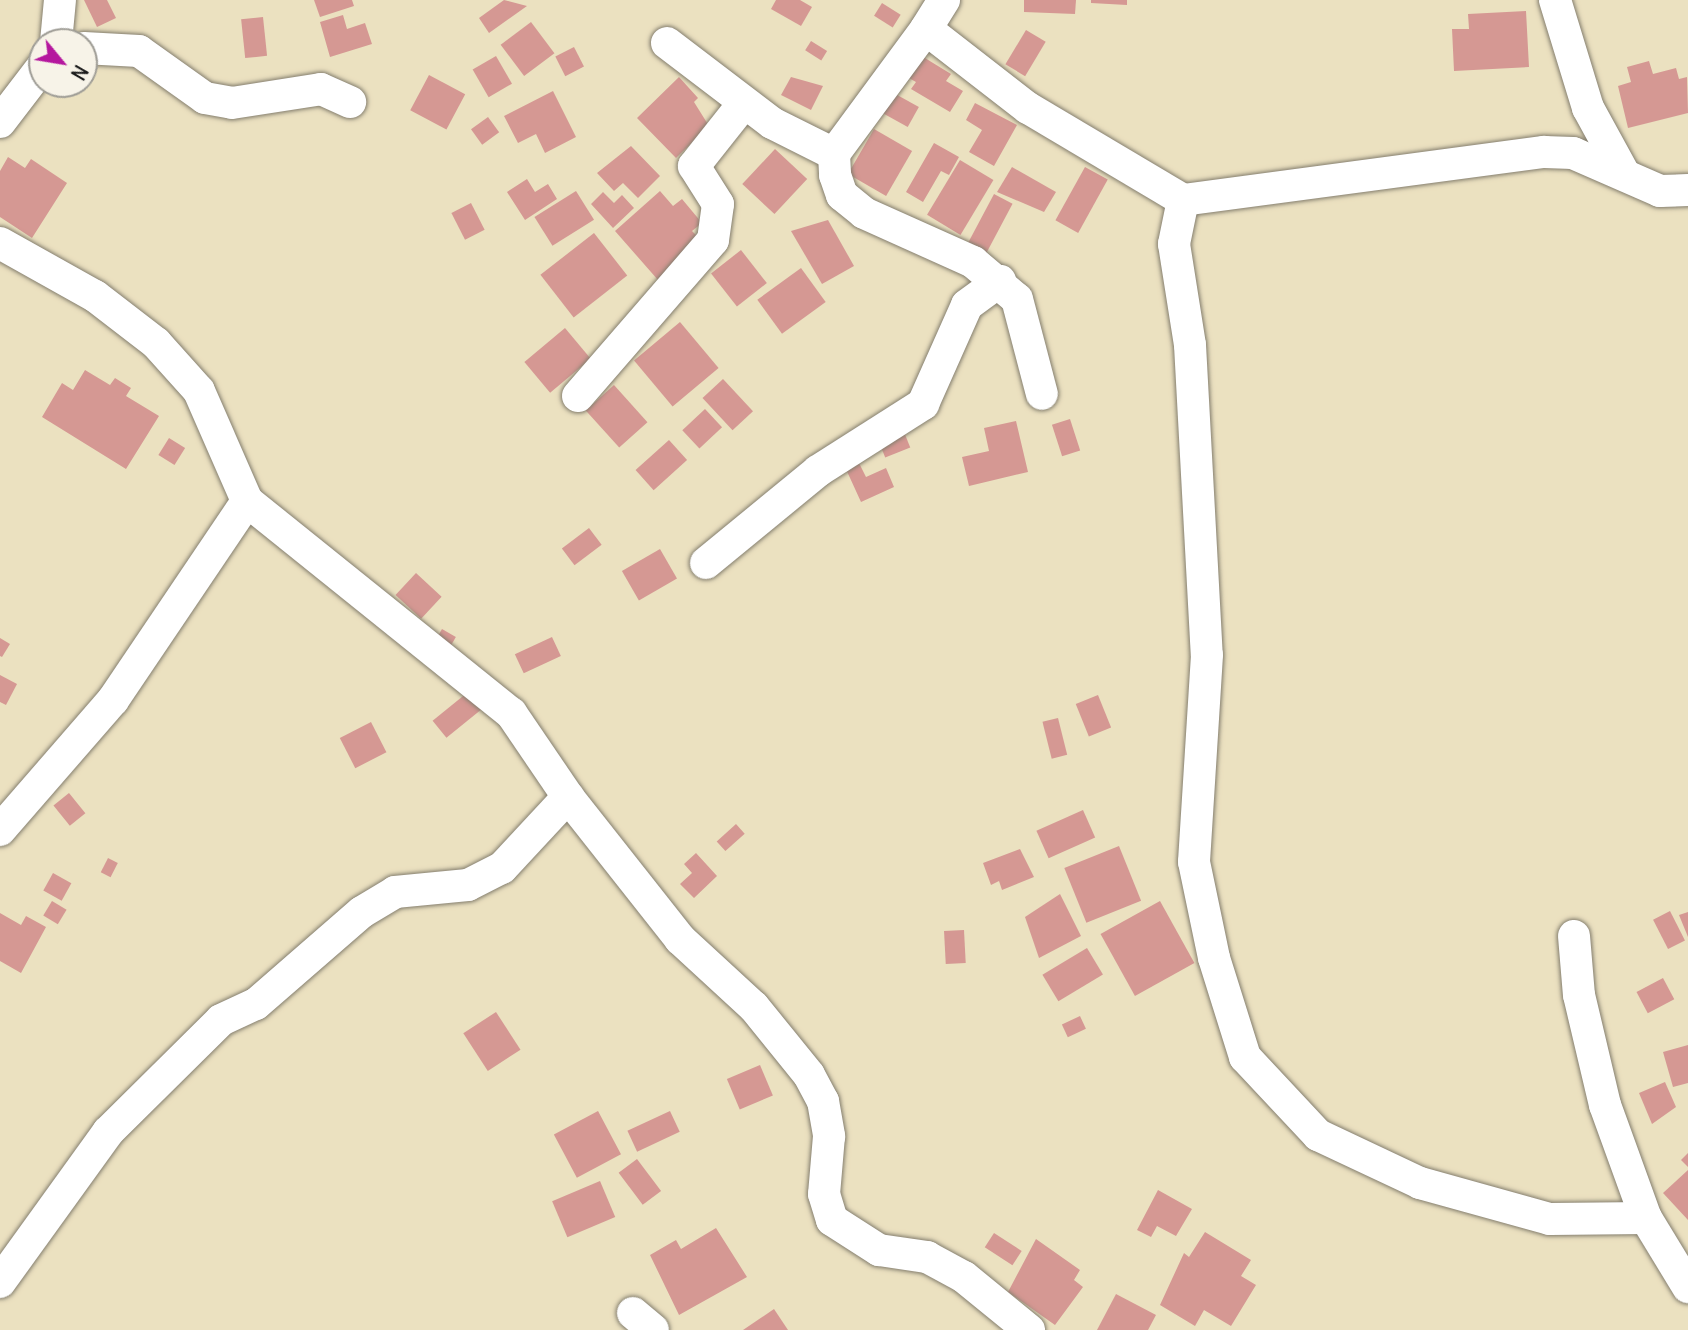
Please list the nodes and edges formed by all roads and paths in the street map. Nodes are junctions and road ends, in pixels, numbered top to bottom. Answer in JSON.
{"nodes":[{"id":1,"x":60,"y":0,"type":"edge"},
{"id":2,"x":944,"y":0,"type":"edge"},
{"id":3,"x":1555,"y":0,"type":"edge"},
{"id":4,"x":57,"y":28,"type":"edge"},
{"id":5,"x":926,"y":29,"type":"junction"},
{"id":6,"x":667,"y":43,"type":"dead end"},
{"id":7,"x":98,"y":49,"type":"edge"},
{"id":8,"x":28,"y":85,"type":"edge"},
{"id":9,"x":350,"y":102,"type":"dead end"},
{"id":10,"x":744,"y":103,"type":"junction"},
{"id":11,"x":0,"y":122,"type":"edge"},
{"id":12,"x":834,"y":155,"type":"junction"},
{"id":13,"x":1623,"y":172,"type":"junction"},
{"id":14,"x":1688,"y":190,"type":"edge"},
{"id":15,"x":1183,"y":200,"type":"junction"},
{"id":16,"x":0,"y":243,"type":"edge"},
{"id":17,"x":1000,"y":281,"type":"junction"},
{"id":18,"x":1042,"y":394,"type":"dead end"},
{"id":19,"x":578,"y":396,"type":"dead end"},
{"id":20,"x":247,"y":501,"type":"junction"},
{"id":21,"x":706,"y":563,"type":"dead end"},
{"id":22,"x":568,"y":797,"type":"junction"},
{"id":23,"x":0,"y":831,"type":"edge"},
{"id":24,"x":1574,"y":936,"type":"dead end"},
{"id":25,"x":1646,"y":1218,"type":"junction"},
{"id":26,"x":0,"y":1282,"type":"edge"},
{"id":27,"x":1688,"y":1287,"type":"edge"},
{"id":28,"x":1030,"y":1330,"type":"edge"}],
"edges":[{"from":1,"to":4,"type":"street"},
{"from":2,"to":5,"type":"street"},
{"from":3,"to":13,"type":"street"},
{"from":5,"to":12,"type":"street"},
{"from":5,"to":15,"type":"street"},
{"from":6,"to":10,"type":"street"},
{"from":7,"to":9,"type":"street"},
{"from":8,"to":11,"type":"street"},
{"from":10,"to":12,"type":"street"},
{"from":10,"to":19,"type":"street"},
{"from":12,"to":17,"type":"street"},
{"from":13,"to":14,"type":"street"},
{"from":13,"to":15,"type":"street"},
{"from":15,"to":25,"type":"street"},
{"from":16,"to":20,"type":"street"},
{"from":17,"to":18,"type":"street"},
{"from":17,"to":21,"type":"street"},
{"from":20,"to":22,"type":"street"},
{"from":20,"to":23,"type":"street"},
{"from":22,"to":26,"type":"street"},
{"from":22,"to":28,"type":"street"},
{"from":24,"to":25,"type":"street"},
{"from":25,"to":27,"type":"street"}]}
